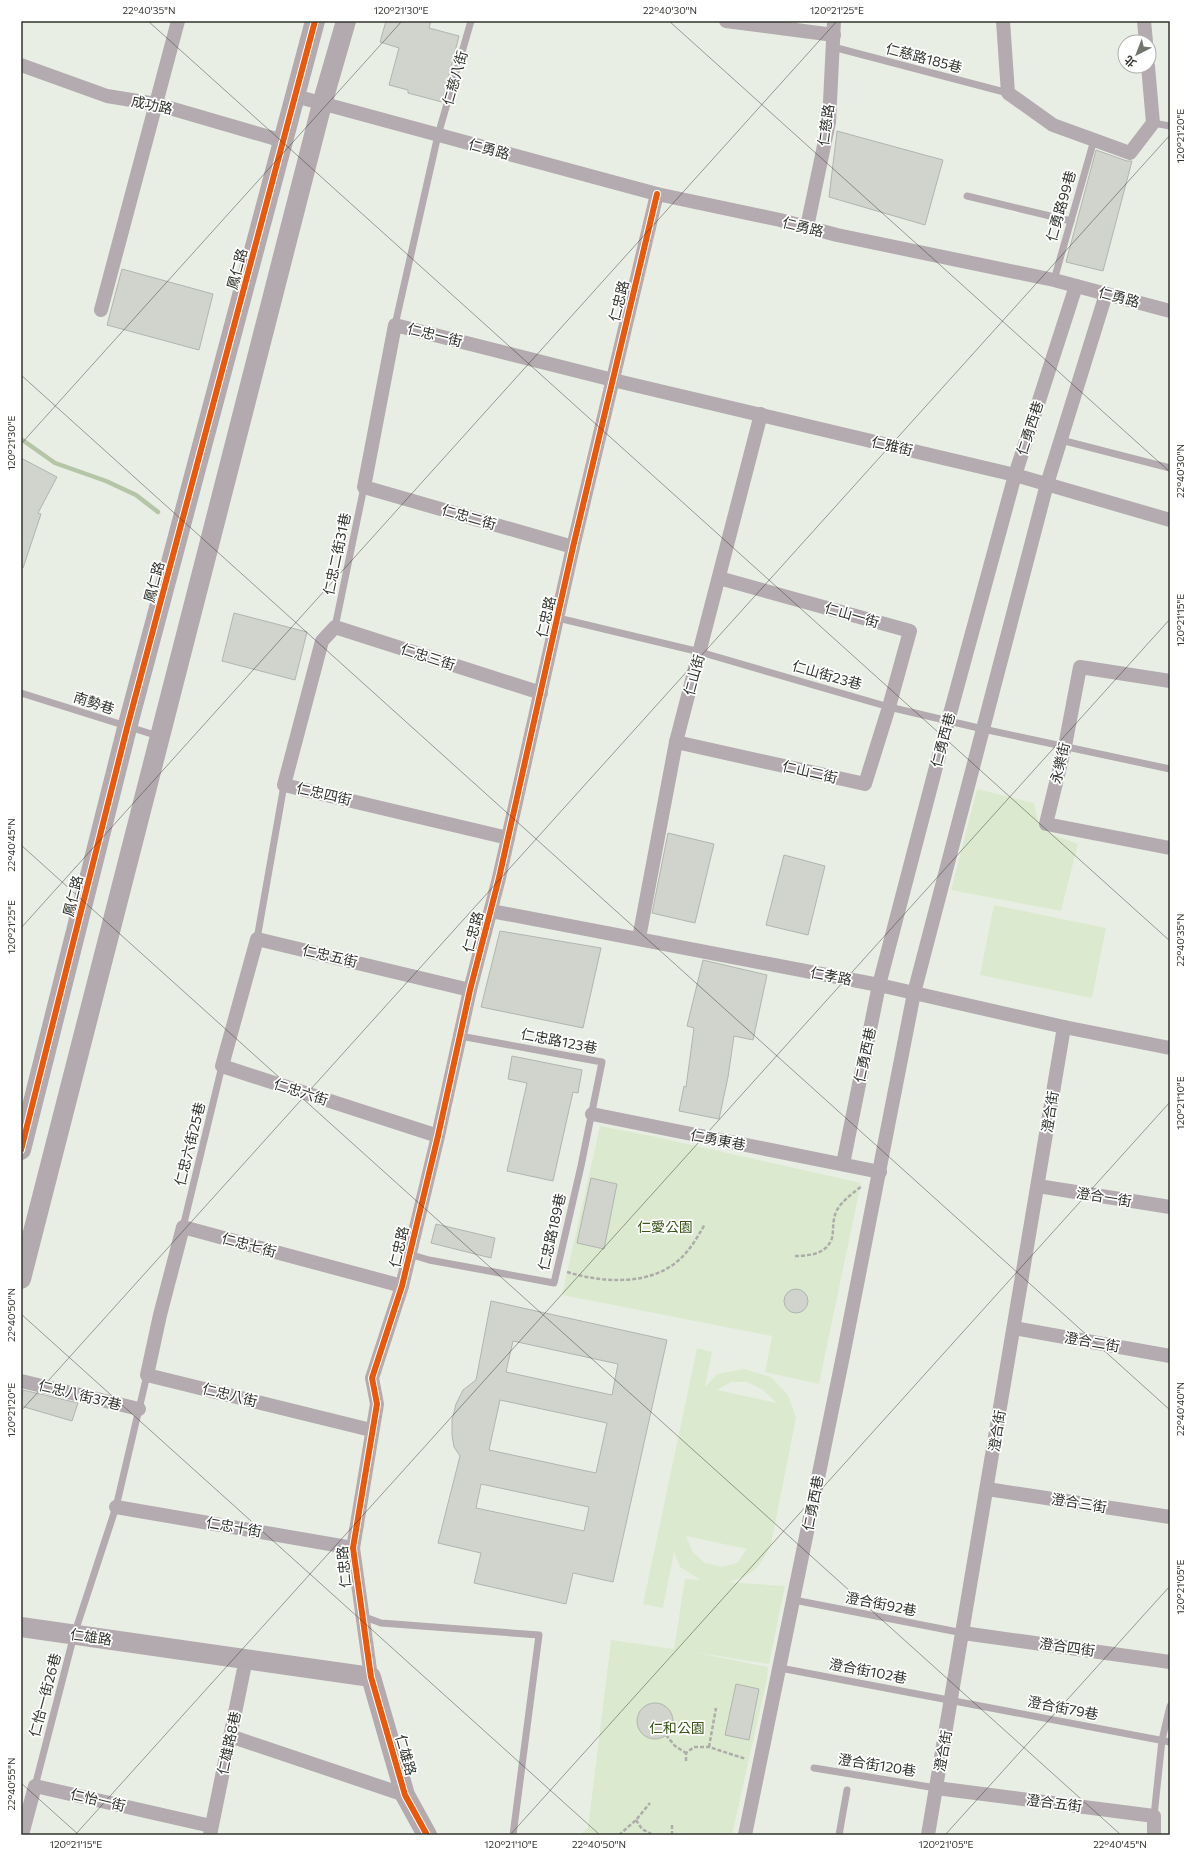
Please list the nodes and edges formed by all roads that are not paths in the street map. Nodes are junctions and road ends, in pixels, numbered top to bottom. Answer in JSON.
{"nodes":[{"id":1,"x":178,"y":21,"type":"edge"},
{"id":2,"x":315,"y":21,"type":"edge"},
{"id":3,"x":346,"y":21,"type":"edge"},
{"id":4,"x":471,"y":21,"type":"edge"},
{"id":5,"x":726,"y":21,"type":"edge"},
{"id":6,"x":1003,"y":21,"type":"edge"},
{"id":7,"x":1144,"y":21,"type":"edge"},
{"id":8,"x":834,"y":34,"type":"edge"},
{"id":9,"x":1145,"y":34,"type":"edge"},
{"id":10,"x":21,"y":65,"type":"edge"},
{"id":11,"x":1149,"y":74,"type":"edge"},
{"id":12,"x":1008,"y":93,"type":"junction"},
{"id":13,"x":295,"y":96,"type":"junction"},
{"id":14,"x":156,"y":104,"type":"junction"},
{"id":15,"x":322,"y":104,"type":"junction"},
{"id":16,"x":1152,"y":123,"type":"junction"},
{"id":17,"x":1170,"y":126,"type":"edge"},
{"id":18,"x":438,"y":135,"type":"junction"},
{"id":19,"x":1094,"y":140,"type":"junction"},
{"id":20,"x":283,"y":141,"type":"junction"},
{"id":21,"x":657,"y":194,"type":"junction"},
{"id":22,"x":967,"y":196,"type":"dead end"},
{"id":23,"x":1071,"y":221,"type":"junction"},
{"id":24,"x":807,"y":227,"type":"junction"},
{"id":25,"x":1054,"y":280,"type":"junction"},
{"id":26,"x":1076,"y":286,"type":"junction"},
{"id":27,"x":1106,"y":294,"type":"junction"},
{"id":28,"x":101,"y":310,"type":"dead end"},
{"id":29,"x":1170,"y":311,"type":"edge"},
{"id":30,"x":395,"y":325,"type":"junction"},
{"id":31,"x":612,"y":380,"type":"junction"},
{"id":32,"x":761,"y":414,"type":"junction"},
{"id":33,"x":1061,"y":440,"type":"junction"},
{"id":34,"x":1170,"y":468,"type":"edge"},
{"id":35,"x":1015,"y":475,"type":"junction"},
{"id":36,"x":1047,"y":484,"type":"junction"},
{"id":37,"x":364,"y":487,"type":"junction"},
{"id":38,"x":1170,"y":520,"type":"edge"},
{"id":39,"x":573,"y":547,"type":"junction"},
{"id":40,"x":719,"y":578,"type":"junction"},
{"id":41,"x":558,"y":618,"type":"junction"},
{"id":42,"x":334,"y":627,"type":"junction"},
{"id":43,"x":700,"y":652,"type":"junction"},
{"id":44,"x":1170,"y":681,"type":"edge"},
{"id":45,"x":21,"y":693,"type":"edge"},
{"id":46,"x":541,"y":693,"type":"junction"},
{"id":47,"x":889,"y":707,"type":"junction"},
{"id":48,"x":948,"y":721,"type":"junction"},
{"id":49,"x":127,"y":728,"type":"junction"},
{"id":50,"x":983,"y":729,"type":"junction"},
{"id":51,"x":159,"y":736,"type":"junction"},
{"id":52,"x":676,"y":742,"type":"junction"},
{"id":53,"x":1065,"y":746,"type":"junction"},
{"id":54,"x":1170,"y":769,"type":"edge"},
{"id":55,"x":284,"y":785,"type":"junction"},
{"id":56,"x":508,"y":838,"type":"junction"},
{"id":57,"x":1170,"y":848,"type":"edge"},
{"id":58,"x":491,"y":911,"type":"junction"},
{"id":59,"x":639,"y":938,"type":"junction"},
{"id":60,"x":257,"y":939,"type":"junction"},
{"id":61,"x":880,"y":985,"type":"junction"},
{"id":62,"x":470,"y":990,"type":"junction"},
{"id":63,"x":914,"y":993,"type":"junction"},
{"id":64,"x":1064,"y":1027,"type":"junction"},
{"id":65,"x":460,"y":1036,"type":"junction"},
{"id":66,"x":1170,"y":1048,"type":"edge"},
{"id":67,"x":222,"y":1066,"type":"junction"},
{"id":68,"x":592,"y":1114,"type":"junction"},
{"id":69,"x":438,"y":1136,"type":"junction"},
{"id":70,"x":21,"y":1150,"type":"edge"},
{"id":71,"x":843,"y":1164,"type":"junction"},
{"id":72,"x":880,"y":1172,"type":"junction"},
{"id":73,"x":1038,"y":1186,"type":"junction"},
{"id":74,"x":1170,"y":1207,"type":"edge"},
{"id":75,"x":183,"y":1227,"type":"junction"},
{"id":76,"x":409,"y":1254,"type":"junction"},
{"id":77,"x":21,"y":1279,"type":"edge"},
{"id":78,"x":402,"y":1286,"type":"junction"},
{"id":79,"x":1014,"y":1328,"type":"junction"},
{"id":80,"x":1170,"y":1356,"type":"edge"},
{"id":81,"x":147,"y":1375,"type":"junction"},
{"id":82,"x":21,"y":1380,"type":"edge"},
{"id":83,"x":139,"y":1409,"type":"junction"},
{"id":84,"x":372,"y":1430,"type":"junction"},
{"id":85,"x":987,"y":1489,"type":"junction"},
{"id":86,"x":116,"y":1507,"type":"junction"},
{"id":87,"x":1170,"y":1517,"type":"edge"},
{"id":88,"x":353,"y":1548,"type":"junction"},
{"id":89,"x":794,"y":1600,"type":"junction"},
{"id":90,"x":362,"y":1616,"type":"junction"},
{"id":91,"x":21,"y":1627,"type":"edge"},
{"id":92,"x":963,"y":1633,"type":"junction"},
{"id":93,"x":74,"y":1635,"type":"junction"},
{"id":94,"x":246,"y":1659,"type":"junction"},
{"id":95,"x":1170,"y":1662,"type":"edge"},
{"id":96,"x":780,"y":1668,"type":"junction"},
{"id":97,"x":371,"y":1677,"type":"junction"},
{"id":98,"x":952,"y":1700,"type":"junction"},
{"id":99,"x":1170,"y":1706,"type":"edge"},
{"id":100,"x":230,"y":1736,"type":"junction"},
{"id":101,"x":1162,"y":1740,"type":"junction"},
{"id":102,"x":1170,"y":1742,"type":"edge"},
{"id":103,"x":814,"y":1768,"type":"dead end"},
{"id":104,"x":35,"y":1786,"type":"junction"},
{"id":105,"x":936,"y":1788,"type":"junction"},
{"id":106,"x":847,"y":1790,"type":"dead end"},
{"id":107,"x":405,"y":1796,"type":"junction"},
{"id":108,"x":1154,"y":1816,"type":"junction"},
{"id":109,"x":210,"y":1831,"type":"edge"},
{"id":110,"x":22,"y":1835,"type":"edge"},
{"id":111,"x":427,"y":1835,"type":"edge"},
{"id":112,"x":513,"y":1835,"type":"edge"},
{"id":113,"x":745,"y":1835,"type":"edge"},
{"id":114,"x":839,"y":1835,"type":"edge"},
{"id":115,"x":928,"y":1835,"type":"edge"},
{"id":116,"x":1154,"y":1835,"type":"edge"}],
"edges":[{"from":1,"to":14,"type":"street"},
{"from":2,"to":13,"type":"main road","name":"鳳仁路"},
{"from":3,"to":15,"type":"main road"},
{"from":4,"to":18,"type":"lane","name":"仁慈八街"},
{"from":5,"to":8,"type":"street"},
{"from":6,"to":12,"type":"street"},
{"from":7,"to":9,"type":"street"},
{"from":8,"to":12,"type":"lane","name":"仁慈路185巷"},
{"from":8,"to":24,"type":"street","name":"仁慈路"},
{"from":10,"to":14,"type":"street","name":"成功路"},
{"from":11,"to":16,"type":"street"},
{"from":12,"to":19,"type":"street"},
{"from":13,"to":15,"type":"street","name":"仁勇路"},
{"from":13,"to":20,"type":"main road","name":"鳳仁路"},
{"from":14,"to":20,"type":"street","name":"成功路"},
{"from":14,"to":28,"type":"street"},
{"from":15,"to":18,"type":"street","name":"仁勇路"},
{"from":15,"to":51,"type":"main road"},
{"from":16,"to":17,"type":"lane"},
{"from":16,"to":19,"type":"street"},
{"from":18,"to":21,"type":"street","name":"仁勇路"},
{"from":18,"to":30,"type":"lane"},
{"from":19,"to":23,"type":"lane","name":"仁勇路99巷"},
{"from":20,"to":49,"type":"main road","name":"鳳仁路"},
{"from":21,"to":24,"type":"street","name":"仁勇路"},
{"from":21,"to":31,"type":"street","name":"仁忠路"},
{"from":22,"to":23,"type":"lane"},
{"from":23,"to":25,"type":"lane","name":"仁勇路99巷"},
{"from":24,"to":25,"type":"street","name":"仁勇路"},
{"from":25,"to":26,"type":"street","name":"仁勇路"},
{"from":26,"to":27,"type":"street","name":"仁勇路"},
{"from":26,"to":35,"type":"street","name":"仁勇西巷"},
{"from":27,"to":29,"type":"street","name":"仁勇路"},
{"from":27,"to":33,"type":"street","name":"仁勇西巷"},
{"from":30,"to":31,"type":"street","name":"仁忠一街"},
{"from":30,"to":37,"type":"street","name":"仁忠一街"},
{"from":31,"to":32,"type":"street","name":"仁雅街"},
{"from":31,"to":39,"type":"street","name":"仁忠路"},
{"from":32,"to":35,"type":"street","name":"仁雅街"},
{"from":32,"to":40,"type":"street","name":"仁山街"},
{"from":33,"to":34,"type":"lane"},
{"from":33,"to":36,"type":"street","name":"仁勇西巷"},
{"from":35,"to":36,"type":"street","name":"仁雅街"},
{"from":35,"to":48,"type":"street","name":"仁勇西巷"},
{"from":36,"to":38,"type":"street","name":"仁雅街"},
{"from":36,"to":50,"type":"street","name":"仁勇西巷"},
{"from":37,"to":39,"type":"street","name":"仁忠二街"},
{"from":37,"to":42,"type":"lane","name":"仁忠二街31巷"},
{"from":39,"to":41,"type":"street","name":"仁忠路"},
{"from":40,"to":43,"type":"street","name":"仁山街"},
{"from":40,"to":47,"type":"street","name":"仁山一街"},
{"from":41,"to":43,"type":"lane","name":"仁山街23巷"},
{"from":41,"to":46,"type":"street","name":"仁忠路"},
{"from":42,"to":46,"type":"street","name":"仁忠三街"},
{"from":42,"to":55,"type":"street","name":"仁忠四街"},
{"from":43,"to":47,"type":"lane","name":"仁山街23巷"},
{"from":43,"to":52,"type":"street","name":"仁山街"},
{"from":44,"to":53,"type":"street","name":"永樂街"},
{"from":45,"to":49,"type":"lane","name":"南勢巷"},
{"from":46,"to":56,"type":"street","name":"仁忠路"},
{"from":47,"to":48,"type":"lane","name":"仁山街23巷"},
{"from":47,"to":52,"type":"street","name":"仁山二街"},
{"from":48,"to":50,"type":"lane","name":"仁山街23巷"},
{"from":48,"to":61,"type":"street","name":"仁勇西巷"},
{"from":49,"to":51,"type":"lane","name":"南勢巷"},
{"from":49,"to":70,"type":"main road","name":"鳳仁路"},
{"from":50,"to":53,"type":"lane","name":"仁山街23巷"},
{"from":50,"to":63,"type":"street","name":"仁勇西巷"},
{"from":51,"to":77,"type":"main road"},
{"from":52,"to":59,"type":"street","name":"仁山街"},
{"from":53,"to":54,"type":"lane","name":"仁山街23巷"},
{"from":53,"to":57,"type":"street","name":"永樂街"},
{"from":55,"to":56,"type":"street","name":"仁忠四街"},
{"from":55,"to":60,"type":"lane"},
{"from":56,"to":58,"type":"street","name":"仁忠路"},
{"from":58,"to":59,"type":"street","name":"仁孝路"},
{"from":58,"to":62,"type":"street","name":"仁忠路"},
{"from":59,"to":61,"type":"street","name":"仁孝路"},
{"from":60,"to":62,"type":"street","name":"仁忠五街"},
{"from":60,"to":67,"type":"street"},
{"from":61,"to":63,"type":"street","name":"仁孝路"},
{"from":61,"to":71,"type":"street","name":"仁勇西巷"},
{"from":62,"to":65,"type":"street","name":"仁忠路"},
{"from":63,"to":64,"type":"street","name":"仁孝路"},
{"from":63,"to":72,"type":"street","name":"仁勇西巷"},
{"from":64,"to":66,"type":"street","name":"仁孝路"},
{"from":64,"to":73,"type":"street","name":"澄合街"},
{"from":65,"to":68,"type":"lane","name":"仁忠路123巷"},
{"from":65,"to":69,"type":"street","name":"仁忠路"},
{"from":67,"to":69,"type":"street","name":"仁忠六街"},
{"from":67,"to":75,"type":"lane","name":"仁忠六街25巷"},
{"from":68,"to":71,"type":"street","name":"仁勇東巷"},
{"from":68,"to":76,"type":"lane","name":"仁忠路189巷"},
{"from":69,"to":76,"type":"street","name":"仁忠路"},
{"from":71,"to":72,"type":"street"},
{"from":72,"to":89,"type":"street","name":"仁勇西巷"},
{"from":73,"to":74,"type":"street","name":"澄合一街"},
{"from":73,"to":79,"type":"street","name":"澄合街"},
{"from":75,"to":78,"type":"street","name":"仁忠七街"},
{"from":75,"to":81,"type":"street"},
{"from":76,"to":78,"type":"street","name":"仁忠路"},
{"from":78,"to":84,"type":"street","name":"仁忠路"},
{"from":79,"to":80,"type":"street","name":"澄合二街"},
{"from":79,"to":85,"type":"street","name":"澄合街"},
{"from":81,"to":83,"type":"lane"},
{"from":81,"to":84,"type":"street","name":"仁忠八街"},
{"from":82,"to":83,"type":"street","name":"仁忠八街37巷"},
{"from":83,"to":86,"type":"lane"},
{"from":84,"to":88,"type":"street","name":"仁忠路"},
{"from":85,"to":87,"type":"street","name":"澄合三街"},
{"from":85,"to":92,"type":"street","name":"澄合街"},
{"from":86,"to":88,"type":"street","name":"仁忠十街"},
{"from":86,"to":93,"type":"lane"},
{"from":88,"to":90,"type":"street","name":"仁忠路"},
{"from":89,"to":92,"type":"lane","name":"澄合街92巷"},
{"from":89,"to":96,"type":"street","name":"仁勇西巷"},
{"from":90,"to":97,"type":"street","name":"仁忠路"},
{"from":90,"to":112,"type":"lane"},
{"from":91,"to":93,"type":"main road","name":"仁雄路"},
{"from":92,"to":95,"type":"street","name":"澄合四街"},
{"from":92,"to":98,"type":"street","name":"澄合街"},
{"from":93,"to":94,"type":"main road","name":"仁雄路"},
{"from":93,"to":104,"type":"lane","name":"仁怡一街26巷"},
{"from":94,"to":97,"type":"main road","name":"仁雄路"},
{"from":94,"to":100,"type":"street","name":"仁雄路8巷"},
{"from":96,"to":98,"type":"lane","name":"澄合街102巷"},
{"from":96,"to":113,"type":"street","name":"仁勇西巷"},
{"from":97,"to":107,"type":"main road","name":"仁雄路"},
{"from":98,"to":101,"type":"lane","name":"澄合街79巷"},
{"from":98,"to":105,"type":"street","name":"澄合街"},
{"from":99,"to":101,"type":"lane"},
{"from":100,"to":107,"type":"street","name":"仁雄路"},
{"from":100,"to":109,"type":"street","name":"仁雄路8巷"},
{"from":101,"to":102,"type":"lane","name":"澄合街79巷"},
{"from":101,"to":108,"type":"lane"},
{"from":103,"to":105,"type":"lane","name":"澄合街120巷"},
{"from":104,"to":109,"type":"street","name":"仁怡一街"},
{"from":104,"to":110,"type":"street"},
{"from":105,"to":108,"type":"street","name":"澄合五街"},
{"from":105,"to":115,"type":"street","name":"澄合街"},
{"from":106,"to":114,"type":"lane"},
{"from":107,"to":111,"type":"main road","name":"仁雄路"},
{"from":108,"to":116,"type":"street"}]}
